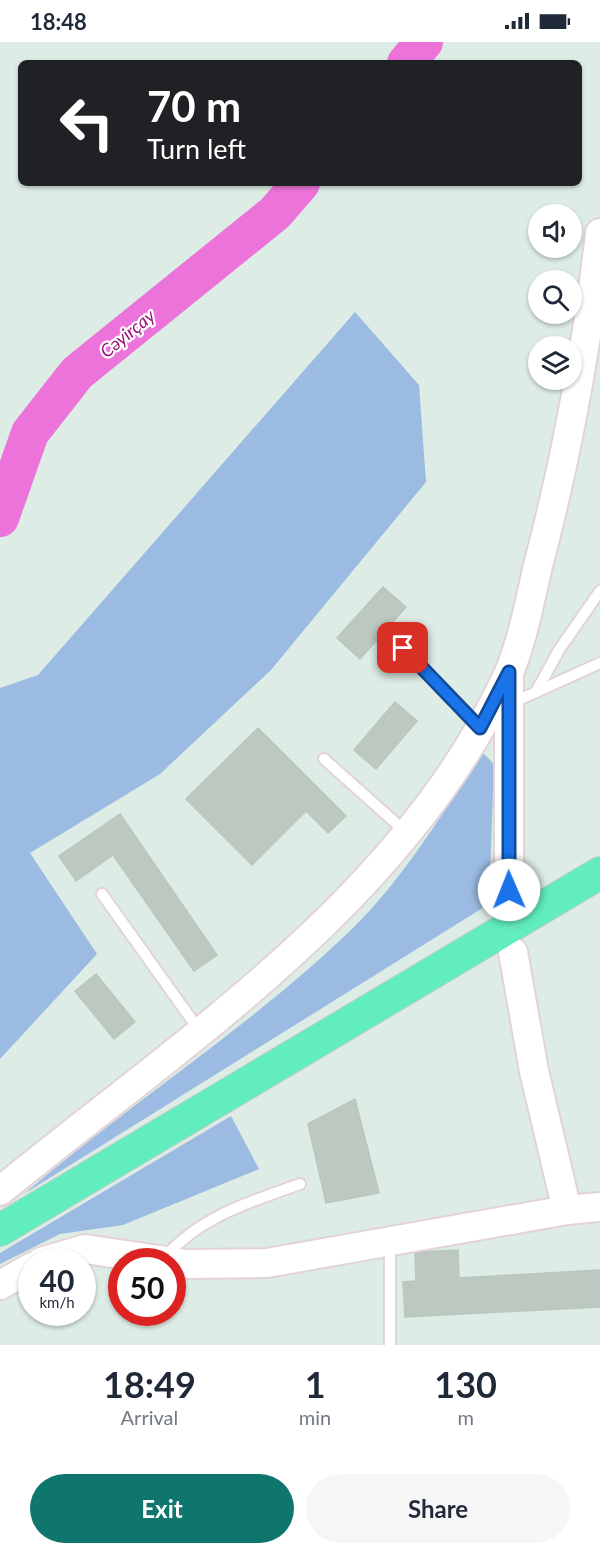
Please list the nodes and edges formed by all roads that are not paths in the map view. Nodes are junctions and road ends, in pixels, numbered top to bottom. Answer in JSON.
{"nodes":[{"id":1,"x":600,"y":233,"type":"edge"},
{"id":2,"x":600,"y":591,"type":"edge"},
{"id":3,"x":403,"y":648,"type":"dead end"},
{"id":4,"x":600,"y":663,"type":"edge"},
{"id":5,"x":509,"y":672,"type":"junction"},
{"id":6,"x":536,"y":692,"type":"junction"},
{"id":7,"x":509,"y":704,"type":"junction"},
{"id":8,"x":480,"y":728,"type":"junction"},
{"id":9,"x":324,"y":759,"type":"dead end"},
{"id":10,"x":407,"y":833,"type":"junction"},
{"id":11,"x":600,"y":873,"type":"edge"},
{"id":12,"x":509,"y":890,"type":"dead end"},
{"id":13,"x":102,"y":894,"type":"dead end"},
{"id":14,"x":513,"y":952,"type":"dead end"},
{"id":15,"x":200,"y":1030,"type":"junction"},
{"id":16,"x":300,"y":1184,"type":"dead end"},
{"id":17,"x":0,"y":1191,"type":"edge"},
{"id":18,"x":600,"y":1208,"type":"edge"},
{"id":19,"x":567,"y":1210,"type":"junction"},
{"id":20,"x":0,"y":1230,"type":"edge"},
{"id":21,"x":390,"y":1239,"type":"junction"},
{"id":22,"x":173,"y":1248,"type":"edge"},
{"id":23,"x":186,"y":1264,"type":"edge"},
{"id":24,"x":18,"y":1275,"type":"edge"},
{"id":25,"x":0,"y":1285,"type":"edge"},
{"id":26,"x":390,"y":1345,"type":"edge"}],
"edges":[{"from":1,"to":5,"type":"main road"},
{"from":2,"to":6,"type":"lane"},
{"from":3,"to":8,"type":"lane"},
{"from":4,"to":6,"type":"lane"},
{"from":5,"to":7,"type":"main road"},
{"from":5,"to":8,"type":"main road"},
{"from":6,"to":7,"type":"lane"},
{"from":7,"to":12,"type":"main road"},
{"from":8,"to":10,"type":"main road"},
{"from":9,"to":10,"type":"lane"},
{"from":10,"to":15,"type":"main road"},
{"from":11,"to":20,"type":"main road"},
{"from":13,"to":15,"type":"lane"},
{"from":14,"to":19,"type":"main road"},
{"from":15,"to":17,"type":"main road"},
{"from":16,"to":22,"type":"lane"},
{"from":18,"to":19,"type":"main road"},
{"from":19,"to":21,"type":"main road"},
{"from":21,"to":23,"type":"main road"},
{"from":21,"to":26,"type":"lane"},
{"from":24,"to":25,"type":"main road"}]}
